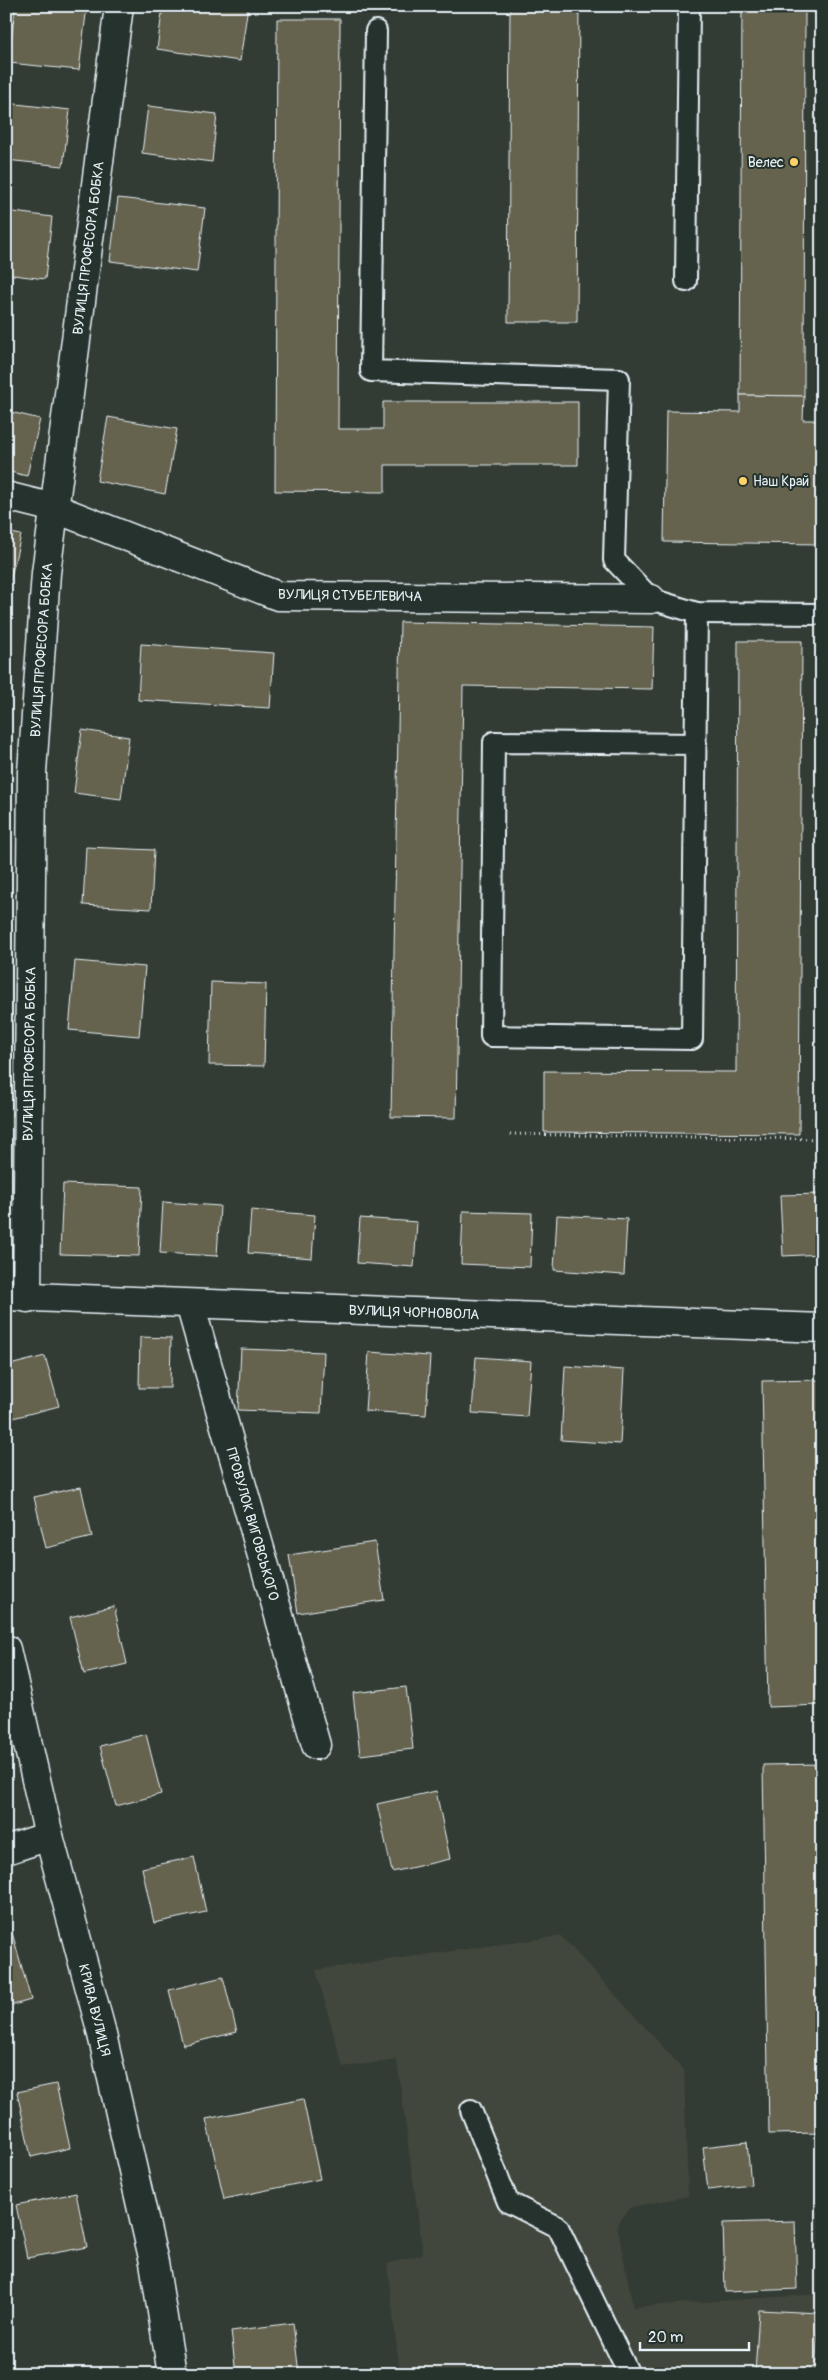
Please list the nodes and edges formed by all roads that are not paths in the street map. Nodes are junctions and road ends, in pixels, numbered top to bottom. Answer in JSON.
{"nodes":[{"id":1,"x":118,"y":6,"type":"edge"},
{"id":2,"x":689,"y":6,"type":"edge"},
{"id":3,"x":376,"y":32,"type":"dead end"},
{"id":4,"x":686,"y":281,"type":"dead end"},
{"id":5,"x":6,"y":496,"type":"edge"},
{"id":6,"x":54,"y":508,"type":"junction"},
{"id":7,"x":651,"y":599,"type":"junction"},
{"id":8,"x":697,"y":613,"type":"junction"},
{"id":9,"x":822,"y":614,"type":"edge"},
{"id":10,"x":696,"y":744,"type":"junction"},
{"id":11,"x":16,"y":1297,"type":"edge"},
{"id":12,"x":190,"y":1304,"type":"junction"},
{"id":13,"x":822,"y":1328,"type":"edge"},
{"id":14,"x":6,"y":1649,"type":"edge"},
{"id":15,"x":316,"y":1745,"type":"dead end"},
{"id":16,"x":49,"y":1836,"type":"junction"},
{"id":17,"x":6,"y":1850,"type":"edge"},
{"id":18,"x":471,"y":2110,"type":"dead end"},
{"id":19,"x":172,"y":2374,"type":"edge"},
{"id":20,"x":629,"y":2374,"type":"edge"}],
"edges":[{"from":1,"to":6,"type":"street","name":"ВУЛИЦЯ ПРОФЕСОРА БОБКА"},
{"from":2,"to":4,"type":"lane"},
{"from":3,"to":7,"type":"lane"},
{"from":5,"to":6,"type":"street","name":"ВУЛИЦЯ СТУБЕЛЕВИЧА"},
{"from":6,"to":7,"type":"street","name":"ВУЛИЦЯ СТУБЕЛЕВИЧА"},
{"from":6,"to":11,"type":"street","name":"ВУЛИЦЯ ПРОФЕСОРА БОБКА"},
{"from":7,"to":8,"type":"lane"},
{"from":8,"to":9,"type":"lane"},
{"from":8,"to":10,"type":"lane"},
{"from":10,"to":10,"type":"lane"},
{"from":11,"to":12,"type":"street","name":"ВУЛИЦЯ ЧОРНОВОЛА"},
{"from":12,"to":13,"type":"street","name":"ВУЛИЦЯ ЧОРНОВОЛА"},
{"from":12,"to":15,"type":"street","name":"ПРОВУЛОК ВИГОВСЬКОГО"},
{"from":14,"to":16,"type":"street","name":"КРИВА ВУЛИЦЯ"},
{"from":16,"to":17,"type":"street"},
{"from":16,"to":19,"type":"street","name":"КРИВА ВУЛИЦЯ"},
{"from":18,"to":20,"type":"lane"}]}
